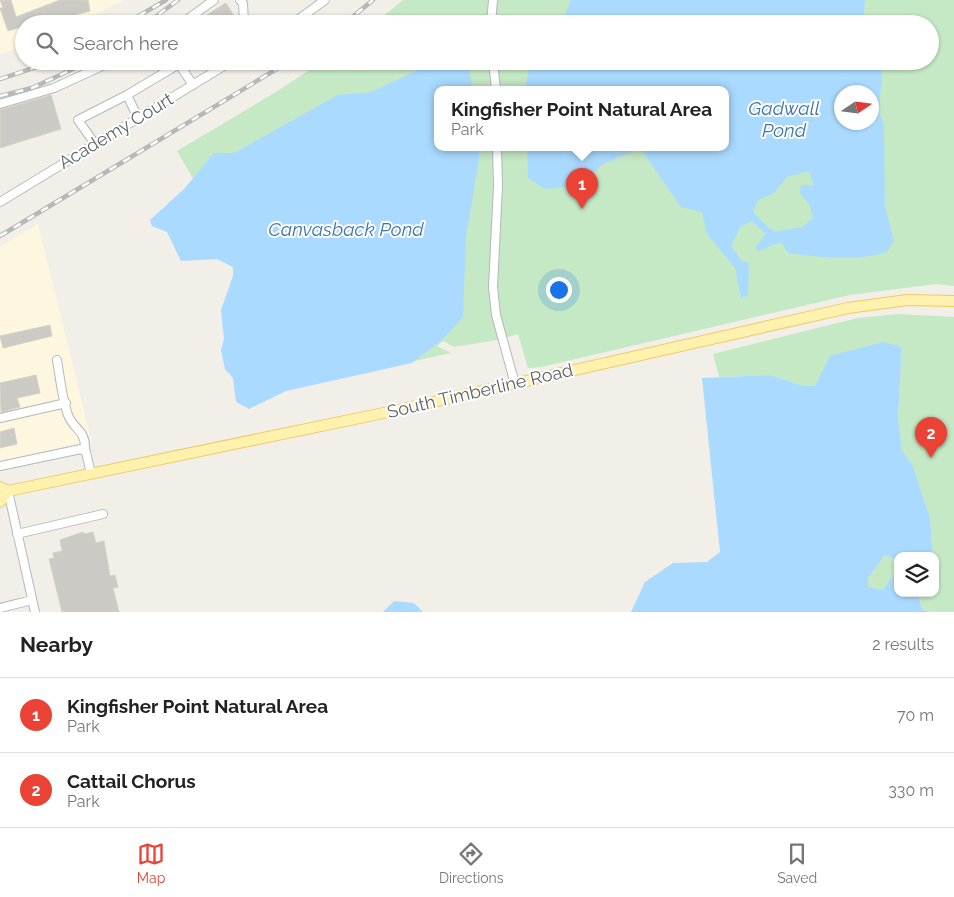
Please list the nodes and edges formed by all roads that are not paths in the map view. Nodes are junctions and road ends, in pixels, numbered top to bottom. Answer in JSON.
{"nodes":[{"id":1,"x":214,"y":0,"type":"edge"},
{"id":2,"x":240,"y":0,"type":"edge"},
{"id":3,"x":324,"y":0,"type":"edge"},
{"id":4,"x":493,"y":0,"type":"edge"},
{"id":5,"x":193,"y":15,"type":"edge"},
{"id":6,"x":244,"y":15,"type":"edge"},
{"id":7,"x":304,"y":15,"type":"edge"},
{"id":8,"x":492,"y":15,"type":"edge"},
{"id":9,"x":93,"y":70,"type":"edge"},
{"id":10,"x":168,"y":70,"type":"edge"},
{"id":11,"x":185,"y":70,"type":"edge"},
{"id":12,"x":217,"y":70,"type":"edge"},
{"id":13,"x":494,"y":70,"type":"edge"},
{"id":14,"x":193,"y":85,"type":"junction"},
{"id":15,"x":496,"y":86,"type":"edge"},
{"id":16,"x":127,"y":94,"type":"junction"},
{"id":17,"x":0,"y":104,"type":"edge"},
{"id":18,"x":138,"y":118,"type":"junction"},
{"id":19,"x":94,"y":144,"type":"junction"},
{"id":20,"x":497,"y":151,"type":"edge"},
{"id":21,"x":0,"y":202,"type":"edge"},
{"id":22,"x":954,"y":301,"type":"edge"},
{"id":23,"x":57,"y":360,"type":"dead end"},
{"id":24,"x":515,"y":384,"type":"junction"},
{"id":25,"x":66,"y":403,"type":"junction"},
{"id":26,"x":0,"y":418,"type":"edge"},
{"id":27,"x":84,"y":449,"type":"junction"},
{"id":28,"x":0,"y":466,"type":"edge"},
{"id":29,"x":91,"y":474,"type":"junction"},
{"id":30,"x":4,"y":489,"type":"edge"},
{"id":31,"x":0,"y":502,"type":"edge"},
{"id":32,"x":103,"y":514,"type":"dead end"},
{"id":33,"x":17,"y":534,"type":"junction"},
{"id":34,"x":32,"y":600,"type":"junction"},
{"id":35,"x":0,"y":608,"type":"edge"},
{"id":36,"x":35,"y":612,"type":"edge"}],
"edges":[{"from":1,"to":5,"type":"street"},
{"from":2,"to":6,"type":"street"},
{"from":3,"to":7,"type":"street"},
{"from":4,"to":8,"type":"street"},
{"from":9,"to":17,"type":"street"},
{"from":10,"to":16,"type":"street"},
{"from":11,"to":14,"type":"street"},
{"from":12,"to":14,"type":"street","name":"Academy Court"},
{"from":13,"to":15,"type":"street"},
{"from":14,"to":18,"type":"street","name":"Academy Court"},
{"from":16,"to":18,"type":"street"},
{"from":16,"to":19,"type":"street"},
{"from":18,"to":19,"type":"street","name":"Academy Court"},
{"from":19,"to":21,"type":"street","name":"Academy Court"},
{"from":20,"to":24,"type":"street"},
{"from":22,"to":24,"type":"main road","name":"South Timberline Road"},
{"from":23,"to":25,"type":"street"},
{"from":24,"to":29,"type":"main road","name":"South Timberline Road"},
{"from":25,"to":26,"type":"street"},
{"from":25,"to":27,"type":"street"},
{"from":27,"to":28,"type":"street"},
{"from":27,"to":29,"type":"street"},
{"from":29,"to":30,"type":"main road","name":"South Timberline Road"},
{"from":30,"to":31,"type":"main road"},
{"from":30,"to":33,"type":"street"},
{"from":32,"to":33,"type":"street"},
{"from":33,"to":34,"type":"street"},
{"from":34,"to":35,"type":"street"},
{"from":34,"to":36,"type":"street"}]}
